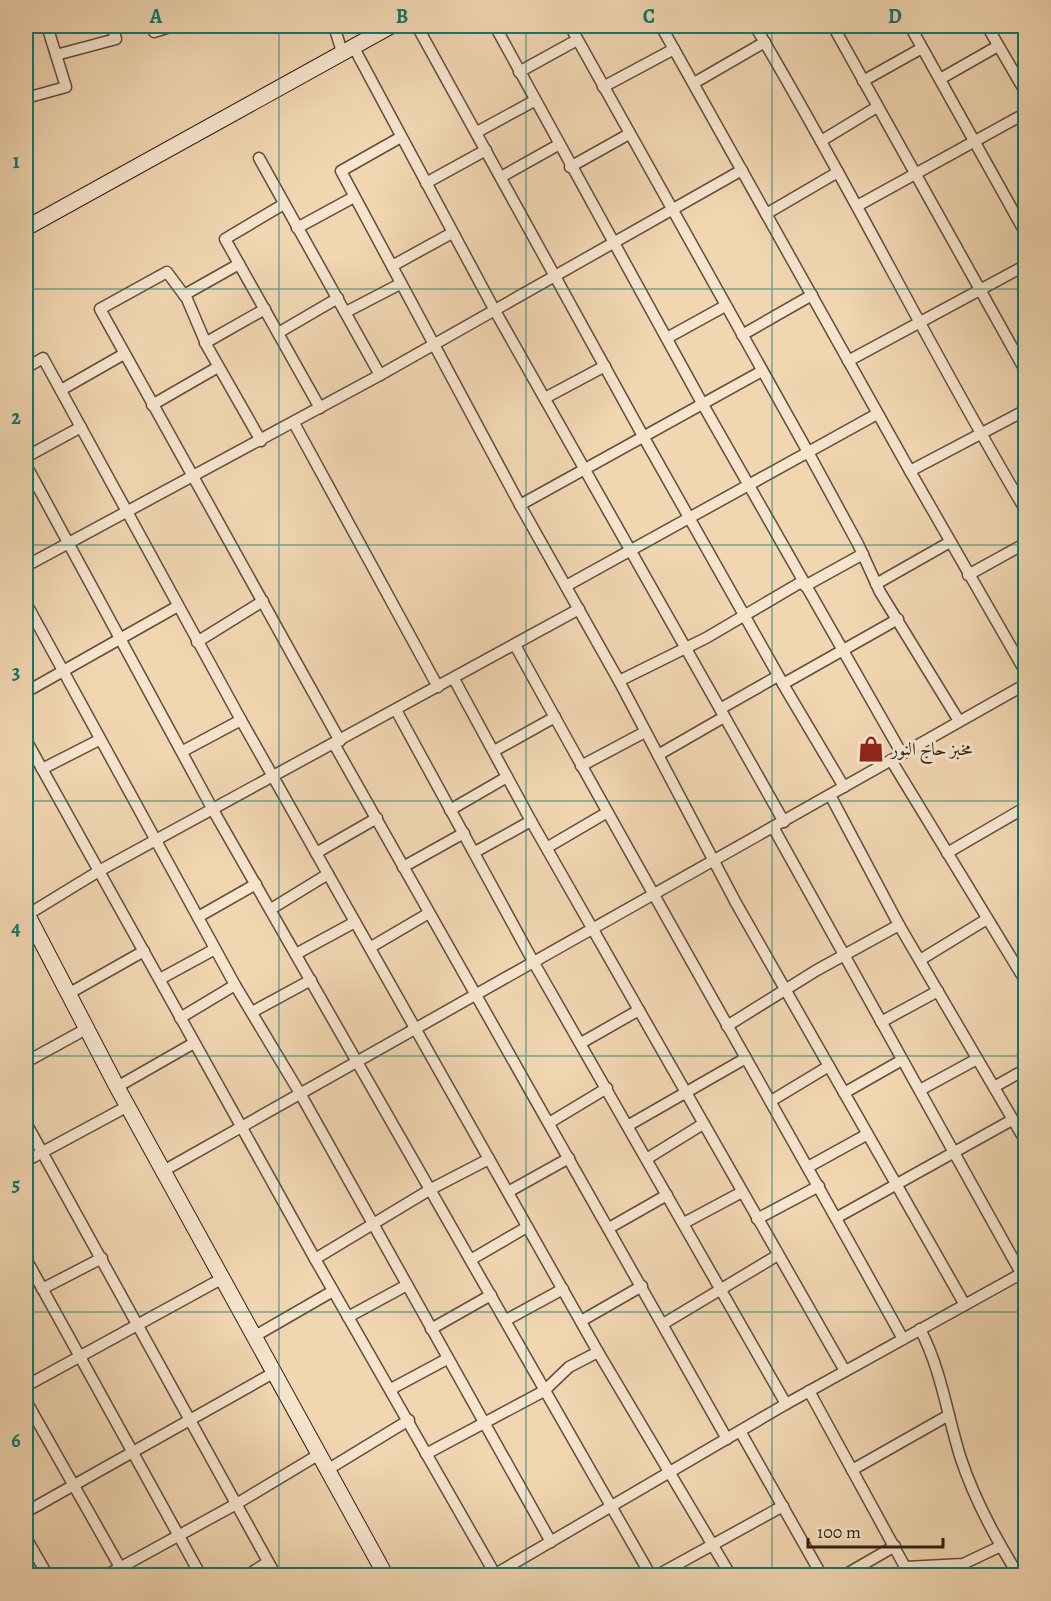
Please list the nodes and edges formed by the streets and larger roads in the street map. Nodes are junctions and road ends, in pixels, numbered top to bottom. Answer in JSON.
{"nodes":[{"id":1,"x":47,"y":26,"type":"edge"},
{"id":2,"x":112,"y":26,"type":"edge"},
{"id":3,"x":152,"y":26,"type":"edge"},
{"id":4,"x":173,"y":26,"type":"edge"},
{"id":5,"x":334,"y":26,"type":"edge"},
{"id":6,"x":392,"y":26,"type":"edge"},
{"id":7,"x":417,"y":26,"type":"edge"},
{"id":8,"x":495,"y":26,"type":"edge"},
{"id":9,"x":570,"y":26,"type":"edge"},
{"id":10,"x":661,"y":26,"type":"edge"},
{"id":11,"x":755,"y":26,"type":"edge"},
{"id":12,"x":833,"y":26,"type":"edge"},
{"id":13,"x":910,"y":26,"type":"edge"},
{"id":14,"x":987,"y":26,"type":"edge"},
{"id":15,"x":577,"y":40,"type":"junction"},
{"id":16,"x":765,"y":42,"type":"junction"},
{"id":17,"x":998,"y":46,"type":"junction"},
{"id":18,"x":922,"y":48,"type":"junction"},
{"id":19,"x":347,"y":49,"type":"junction"},
{"id":20,"x":674,"y":49,"type":"junction"},
{"id":21,"x":56,"y":55,"type":"junction"},
{"id":22,"x":1026,"y":69,"type":"edge"},
{"id":23,"x":519,"y":72,"type":"junction"},
{"id":24,"x":1015,"y":75,"type":"junction"},
{"id":25,"x":940,"y":79,"type":"junction"},
{"id":26,"x":864,"y":81,"type":"junction"},
{"id":27,"x":694,"y":83,"type":"junction"},
{"id":28,"x":603,"y":87,"type":"junction"},
{"id":29,"x":1026,"y":93,"type":"edge"},
{"id":30,"x":26,"y":99,"type":"edge"},
{"id":31,"x":534,"y":101,"type":"junction"},
{"id":32,"x":877,"y":107,"type":"junction"},
{"id":33,"x":1026,"y":113,"type":"edge"},
{"id":34,"x":477,"y":132,"type":"junction"},
{"id":35,"x":629,"y":134,"type":"junction"},
{"id":36,"x":401,"y":137,"type":"junction"},
{"id":37,"x":821,"y":141,"type":"junction"},
{"id":38,"x":975,"y":141,"type":"junction"},
{"id":39,"x":558,"y":145,"type":"junction"},
{"id":40,"x":486,"y":150,"type":"junction"},
{"id":41,"x":259,"y":158,"type":"dead end"},
{"id":42,"x":570,"y":166,"type":"junction"},
{"id":43,"x":742,"y":170,"type":"junction"},
{"id":44,"x":838,"y":172,"type":"junction"},
{"id":45,"x":915,"y":173,"type":"junction"},
{"id":46,"x":501,"y":177,"type":"junction"},
{"id":47,"x":426,"y":183,"type":"junction"},
{"id":48,"x":354,"y":197,"type":"junction"},
{"id":49,"x":284,"y":204,"type":"junction"},
{"id":50,"x":857,"y":206,"type":"junction"},
{"id":51,"x":671,"y":210,"type":"junction"},
{"id":52,"x":766,"y":213,"type":"junction"},
{"id":53,"x":26,"y":228,"type":"edge"},
{"id":54,"x":297,"y":228,"type":"junction"},
{"id":55,"x":452,"y":232,"type":"junction"},
{"id":56,"x":1026,"y":234,"type":"edge"},
{"id":57,"x":612,"y":242,"type":"junction"},
{"id":58,"x":239,"y":264,"type":"junction"},
{"id":59,"x":1026,"y":265,"type":"edge"},
{"id":60,"x":392,"y":266,"type":"junction"},
{"id":61,"x":555,"y":274,"type":"junction"},
{"id":62,"x":400,"y":284,"type":"junction"},
{"id":63,"x":980,"y":291,"type":"junction"},
{"id":64,"x":184,"y":295,"type":"junction"},
{"id":65,"x":812,"y":296,"type":"junction"},
{"id":66,"x":338,"y":298,"type":"junction"},
{"id":67,"x":725,"y":306,"type":"junction"},
{"id":68,"x":265,"y":309,"type":"junction"},
{"id":69,"x":494,"y":309,"type":"junction"},
{"id":70,"x":346,"y":312,"type":"junction"},
{"id":71,"x":920,"y":322,"type":"junction"},
{"id":72,"x":278,"y":333,"type":"junction"},
{"id":73,"x":742,"y":335,"type":"junction"},
{"id":74,"x":667,"y":338,"type":"junction"},
{"id":75,"x":206,"y":343,"type":"junction"},
{"id":76,"x":434,"y":344,"type":"junction"},
{"id":77,"x":124,"y":354,"type":"junction"},
{"id":78,"x":848,"y":361,"type":"junction"},
{"id":79,"x":605,"y":366,"type":"junction"},
{"id":80,"x":218,"y":367,"type":"junction"},
{"id":81,"x":26,"y":368,"type":"edge"},
{"id":82,"x":762,"y":370,"type":"junction"},
{"id":83,"x":1026,"y":372,"type":"edge"},
{"id":84,"x":380,"y":375,"type":"junction"},
{"id":85,"x":61,"y":390,"type":"junction"},
{"id":86,"x":545,"y":399,"type":"junction"},
{"id":87,"x":702,"y":403,"type":"junction"},
{"id":88,"x":152,"y":405,"type":"junction"},
{"id":89,"x":320,"y":408,"type":"junction"},
{"id":90,"x":1026,"y":410,"type":"edge"},
{"id":91,"x":877,"y":414,"type":"junction"},
{"id":92,"x":294,"y":423,"type":"junction"},
{"id":93,"x":81,"y":427,"type":"junction"},
{"id":94,"x":981,"y":435,"type":"junction"},
{"id":95,"x":643,"y":436,"type":"junction"},
{"id":96,"x":261,"y":441,"type":"junction"},
{"id":97,"x":808,"y":452,"type":"junction"},
{"id":98,"x":26,"y":457,"type":"edge"},
{"id":99,"x":26,"y":465,"type":"edge"},
{"id":100,"x":585,"y":468,"type":"junction"},
{"id":101,"x":910,"y":471,"type":"junction"},
{"id":102,"x":193,"y":476,"type":"junction"},
{"id":103,"x":749,"y":484,"type":"junction"},
{"id":104,"x":520,"y":505,"type":"junction"},
{"id":105,"x":127,"y":510,"type":"junction"},
{"id":106,"x":1026,"y":511,"type":"edge"},
{"id":107,"x":691,"y":517,"type":"junction"},
{"id":108,"x":950,"y":542,"type":"junction"},
{"id":109,"x":68,"y":543,"type":"junction"},
{"id":110,"x":1026,"y":543,"type":"edge"},
{"id":111,"x":630,"y":551,"type":"junction"},
{"id":112,"x":863,"y":554,"type":"junction"},
{"id":113,"x":26,"y":566,"type":"edge"},
{"id":114,"x":968,"y":575,"type":"junction"},
{"id":115,"x":804,"y":583,"type":"junction"},
{"id":116,"x":876,"y":584,"type":"junction"},
{"id":117,"x":566,"y":585,"type":"junction"},
{"id":118,"x":262,"y":602,"type":"junction"},
{"id":119,"x":26,"y":603,"type":"edge"},
{"id":120,"x":178,"y":606,"type":"junction"},
{"id":121,"x":579,"y":609,"type":"junction"},
{"id":122,"x":744,"y":614,"type":"junction"},
{"id":123,"x":898,"y":619,"type":"junction"},
{"id":124,"x":121,"y":637,"type":"junction"},
{"id":125,"x":197,"y":642,"type":"junction"},
{"id":126,"x":515,"y":645,"type":"junction"},
{"id":127,"x":687,"y":648,"type":"junction"},
{"id":128,"x":841,"y":650,"type":"junction"},
{"id":129,"x":61,"y":670,"type":"junction"},
{"id":130,"x":1026,"y":673,"type":"edge"},
{"id":131,"x":454,"y":679,"type":"junction"},
{"id":132,"x":780,"y":680,"type":"junction"},
{"id":133,"x":619,"y":681,"type":"junction"},
{"id":134,"x":1026,"y":684,"type":"edge"},
{"id":135,"x":438,"y":687,"type":"junction"},
{"id":136,"x":26,"y":692,"type":"edge"},
{"id":137,"x":396,"y":710,"type":"junction"},
{"id":138,"x":722,"y":713,"type":"junction"},
{"id":139,"x":555,"y":717,"type":"junction"},
{"id":140,"x":241,"y":720,"type":"junction"},
{"id":141,"x":959,"y":722,"type":"junction"},
{"id":142,"x":645,"y":732,"type":"junction"},
{"id":143,"x":26,"y":740,"type":"edge"},
{"id":144,"x":99,"y":740,"type":"junction"},
{"id":145,"x":337,"y":742,"type":"junction"},
{"id":146,"x":183,"y":751,"type":"junction"},
{"id":147,"x":494,"y":751,"type":"junction"},
{"id":148,"x":658,"y":754,"type":"junction"},
{"id":149,"x":902,"y":754,"type":"junction"},
{"id":150,"x":891,"y":760,"type":"junction"},
{"id":151,"x":581,"y":766,"type":"junction"},
{"id":152,"x":42,"y":769,"type":"junction"},
{"id":153,"x":273,"y":776,"type":"junction"},
{"id":154,"x":507,"y":777,"type":"junction"},
{"id":155,"x":844,"y":787,"type":"junction"},
{"id":156,"x":830,"y":795,"type":"junction"},
{"id":157,"x":1026,"y":807,"type":"edge"},
{"id":158,"x":213,"y":810,"type":"junction"},
{"id":159,"x":450,"y":810,"type":"junction"},
{"id":160,"x":606,"y":813,"type":"junction"},
{"id":161,"x":376,"y":818,"type":"junction"},
{"id":162,"x":531,"y":821,"type":"junction"},
{"id":163,"x":784,"y":822,"type":"junction"},
{"id":164,"x":773,"y":827,"type":"junction"},
{"id":165,"x":464,"y":833,"type":"junction"},
{"id":166,"x":156,"y":841,"type":"junction"},
{"id":167,"x":548,"y":847,"type":"junction"},
{"id":168,"x":316,"y":852,"type":"junction"},
{"id":169,"x":475,"y":852,"type":"junction"},
{"id":170,"x":947,"y":853,"type":"junction"},
{"id":171,"x":715,"y":860,"type":"junction"},
{"id":172,"x":403,"y":867,"type":"junction"},
{"id":173,"x":99,"y":872,"type":"junction"},
{"id":174,"x":328,"y":874,"type":"junction"},
{"id":175,"x":256,"y":884,"type":"junction"},
{"id":176,"x":652,"y":896,"type":"junction"},
{"id":177,"x":271,"y":909,"type":"junction"},
{"id":178,"x":26,"y":913,"type":"edge"},
{"id":179,"x":429,"y":913,"type":"junction"},
{"id":180,"x":198,"y":917,"type":"junction"},
{"id":181,"x":987,"y":919,"type":"junction"},
{"id":182,"x":355,"y":922,"type":"junction"},
{"id":183,"x":900,"y":925,"type":"junction"},
{"id":184,"x":594,"y":929,"type":"junction"},
{"id":185,"x":30,"y":934,"type":"edge"},
{"id":186,"x":371,"y":947,"type":"junction"},
{"id":187,"x":215,"y":949,"type":"junction"},
{"id":188,"x":144,"y":951,"type":"junction"},
{"id":189,"x":296,"y":954,"type":"junction"},
{"id":190,"x":845,"y":954,"type":"junction"},
{"id":191,"x":920,"y":960,"type":"junction"},
{"id":192,"x":534,"y":963,"type":"junction"},
{"id":193,"x":160,"y":979,"type":"junction"},
{"id":194,"x":311,"y":980,"type":"junction"},
{"id":195,"x":1026,"y":982,"type":"edge"},
{"id":196,"x":235,"y":985,"type":"junction"},
{"id":197,"x":785,"y":991,"type":"junction"},
{"id":198,"x":938,"y":992,"type":"junction"},
{"id":199,"x":68,"y":994,"type":"junction"},
{"id":200,"x":477,"y":995,"type":"junction"},
{"id":201,"x":639,"y":1010,"type":"junction"},
{"id":202,"x":252,"y":1012,"type":"junction"},
{"id":203,"x":180,"y":1018,"type":"junction"},
{"id":204,"x":881,"y":1022,"type":"junction"},
{"id":205,"x":727,"y":1026,"type":"junction"},
{"id":206,"x":86,"y":1029,"type":"junction"},
{"id":207,"x":417,"y":1029,"type":"junction"},
{"id":208,"x":194,"y":1043,"type":"junction"},
{"id":209,"x":581,"y":1043,"type":"junction"},
{"id":210,"x":746,"y":1058,"type":"junction"},
{"id":211,"x":977,"y":1059,"type":"junction"},
{"id":212,"x":902,"y":1060,"type":"junction"},
{"id":213,"x":26,"y":1062,"type":"edge"},
{"id":214,"x":359,"y":1062,"type":"junction"},
{"id":215,"x":829,"y":1066,"type":"junction"},
{"id":216,"x":1026,"y":1069,"type":"edge"},
{"id":217,"x":117,"y":1087,"type":"junction"},
{"id":218,"x":994,"y":1087,"type":"junction"},
{"id":219,"x":607,"y":1088,"type":"junction"},
{"id":220,"x":920,"y":1090,"type":"junction"},
{"id":221,"x":685,"y":1093,"type":"junction"},
{"id":222,"x":844,"y":1093,"type":"junction"},
{"id":223,"x":301,"y":1095,"type":"junction"},
{"id":224,"x":771,"y":1101,"type":"junction"},
{"id":225,"x":128,"y":1106,"type":"junction"},
{"id":226,"x":1012,"y":1120,"type":"junction"},
{"id":227,"x":26,"y":1123,"type":"edge"},
{"id":228,"x":549,"y":1123,"type":"junction"},
{"id":229,"x":703,"y":1124,"type":"junction"},
{"id":230,"x":629,"y":1125,"type":"junction"},
{"id":231,"x":243,"y":1127,"type":"junction"},
{"id":232,"x":866,"y":1135,"type":"junction"},
{"id":233,"x":1026,"y":1142,"type":"edge"},
{"id":234,"x":42,"y":1151,"type":"junction"},
{"id":235,"x":954,"y":1154,"type":"junction"},
{"id":236,"x":569,"y":1158,"type":"junction"},
{"id":237,"x":648,"y":1158,"type":"junction"},
{"id":238,"x":489,"y":1159,"type":"junction"},
{"id":239,"x":26,"y":1161,"type":"edge"},
{"id":240,"x":808,"y":1167,"type":"junction"},
{"id":241,"x":165,"y":1170,"type":"junction"},
{"id":242,"x":819,"y":1186,"type":"junction"},
{"id":243,"x":896,"y":1186,"type":"junction"},
{"id":244,"x":431,"y":1189,"type":"junction"},
{"id":245,"x":508,"y":1192,"type":"junction"},
{"id":246,"x":742,"y":1192,"type":"junction"},
{"id":247,"x":667,"y":1195,"type":"junction"},
{"id":248,"x":836,"y":1218,"type":"junction"},
{"id":249,"x":757,"y":1219,"type":"junction"},
{"id":250,"x":372,"y":1223,"type":"junction"},
{"id":251,"x":684,"y":1223,"type":"junction"},
{"id":252,"x":527,"y":1227,"type":"junction"},
{"id":253,"x":609,"y":1228,"type":"junction"},
{"id":254,"x":778,"y":1255,"type":"junction"},
{"id":255,"x":102,"y":1258,"type":"junction"},
{"id":256,"x":315,"y":1258,"type":"junction"},
{"id":257,"x":26,"y":1259,"type":"edge"},
{"id":258,"x":472,"y":1259,"type":"junction"},
{"id":259,"x":1024,"y":1272,"type":"edge"},
{"id":260,"x":223,"y":1278,"type":"junction"},
{"id":261,"x":407,"y":1285,"type":"junction"},
{"id":262,"x":642,"y":1286,"type":"junction"},
{"id":263,"x":42,"y":1289,"type":"junction"},
{"id":264,"x":563,"y":1289,"type":"junction"},
{"id":265,"x":723,"y":1289,"type":"junction"},
{"id":266,"x":333,"y":1291,"type":"junction"},
{"id":267,"x":491,"y":1294,"type":"junction"},
{"id":268,"x":964,"y":1305,"type":"junction"},
{"id":269,"x":348,"y":1317,"type":"junction"},
{"id":270,"x":506,"y":1320,"type":"junction"},
{"id":271,"x":581,"y":1321,"type":"junction"},
{"id":272,"x":138,"y":1324,"type":"junction"},
{"id":273,"x":663,"y":1324,"type":"junction"},
{"id":274,"x":431,"y":1329,"type":"junction"},
{"id":275,"x":920,"y":1329,"type":"junction"},
{"id":276,"x":255,"y":1336,"type":"junction"},
{"id":277,"x":903,"y":1339,"type":"junction"},
{"id":278,"x":598,"y":1352,"type":"junction"},
{"id":279,"x":80,"y":1355,"type":"junction"},
{"id":280,"x":447,"y":1359,"type":"junction"},
{"id":281,"x":845,"y":1371,"type":"junction"},
{"id":282,"x":275,"y":1372,"type":"junction"},
{"id":283,"x":26,"y":1386,"type":"edge"},
{"id":284,"x":391,"y":1389,"type":"junction"},
{"id":285,"x":544,"y":1391,"type":"junction"},
{"id":286,"x":809,"y":1391,"type":"junction"},
{"id":287,"x":26,"y":1401,"type":"edge"},
{"id":288,"x":786,"y":1404,"type":"junction"},
{"id":289,"x":950,"y":1415,"type":"junction"},
{"id":290,"x":191,"y":1419,"type":"junction"},
{"id":291,"x":409,"y":1420,"type":"junction"},
{"id":292,"x":482,"y":1423,"type":"junction"},
{"id":293,"x":740,"y":1431,"type":"junction"},
{"id":294,"x":727,"y":1439,"type":"junction"},
{"id":295,"x":131,"y":1452,"type":"junction"},
{"id":296,"x":426,"y":1454,"type":"junction"},
{"id":297,"x":318,"y":1455,"type":"junction"},
{"id":298,"x":327,"y":1470,"type":"junction"},
{"id":299,"x":852,"y":1470,"type":"junction"},
{"id":300,"x":671,"y":1473,"type":"junction"},
{"id":301,"x":73,"y":1487,"type":"junction"},
{"id":302,"x":238,"y":1503,"type":"junction"},
{"id":303,"x":783,"y":1506,"type":"junction"},
{"id":304,"x":612,"y":1507,"type":"junction"},
{"id":305,"x":26,"y":1512,"type":"edge"},
{"id":306,"x":178,"y":1535,"type":"junction"},
{"id":307,"x":26,"y":1538,"type":"edge"},
{"id":308,"x":551,"y":1542,"type":"junction"},
{"id":309,"x":713,"y":1546,"type":"junction"},
{"id":310,"x":895,"y":1546,"type":"junction"},
{"id":311,"x":1001,"y":1546,"type":"junction"},
{"id":312,"x":268,"y":1563,"type":"junction"},
{"id":313,"x":908,"y":1571,"type":"edge"},
{"id":314,"x":122,"y":1572,"type":"edge"},
{"id":315,"x":1016,"y":1574,"type":"edge"},
{"id":316,"x":48,"y":1575,"type":"edge"},
{"id":317,"x":105,"y":1575,"type":"edge"},
{"id":318,"x":201,"y":1575,"type":"edge"},
{"id":319,"x":246,"y":1575,"type":"edge"},
{"id":320,"x":276,"y":1575,"type":"edge"},
{"id":321,"x":386,"y":1575,"type":"edge"},
{"id":322,"x":493,"y":1575,"type":"edge"},
{"id":323,"x":651,"y":1575,"type":"edge"},
{"id":324,"x":656,"y":1575,"type":"edge"},
{"id":325,"x":731,"y":1575,"type":"edge"},
{"id":326,"x":822,"y":1575,"type":"edge"},
{"id":327,"x":843,"y":1575,"type":"edge"}],
"edges":[{"from":1,"to":21,"type":"street"},
{"from":2,"to":21,"type":"street"},
{"from":3,"to":4,"type":"street"},
{"from":5,"to":19,"type":"street"},
{"from":6,"to":19,"type":"street"},
{"from":7,"to":34,"type":"street"},
{"from":8,"to":23,"type":"street"},
{"from":9,"to":15,"type":"street"},
{"from":10,"to":20,"type":"street"},
{"from":11,"to":16,"type":"street"},
{"from":12,"to":26,"type":"street"},
{"from":13,"to":18,"type":"street"},
{"from":14,"to":17,"type":"street"},
{"from":15,"to":23,"type":"street"},
{"from":15,"to":28,"type":"street"},
{"from":16,"to":27,"type":"street"},
{"from":16,"to":37,"type":"street"},
{"from":17,"to":24,"type":"street"},
{"from":17,"to":25,"type":"street"},
{"from":18,"to":25,"type":"street"},
{"from":18,"to":26,"type":"street"},
{"from":19,"to":36,"type":"street"},
{"from":19,"to":53,"type":"street"},
{"from":20,"to":27,"type":"street"},
{"from":20,"to":28,"type":"street"},
{"from":21,"to":30,"type":"street"},
{"from":22,"to":24,"type":"street"},
{"from":23,"to":31,"type":"street"},
{"from":24,"to":29,"type":"street"},
{"from":25,"to":38,"type":"street"},
{"from":26,"to":32,"type":"street"},
{"from":27,"to":43,"type":"street"},
{"from":28,"to":35,"type":"street"},
{"from":31,"to":34,"type":"street"},
{"from":31,"to":39,"type":"street"},
{"from":32,"to":37,"type":"street"},
{"from":32,"to":45,"type":"street"},
{"from":33,"to":38,"type":"street"},
{"from":34,"to":40,"type":"street"},
{"from":35,"to":42,"type":"street"},
{"from":35,"to":51,"type":"street"},
{"from":36,"to":47,"type":"street"},
{"from":36,"to":48,"type":"street"},
{"from":37,"to":44,"type":"street"},
{"from":38,"to":45,"type":"street"},
{"from":38,"to":56,"type":"street"},
{"from":39,"to":42,"type":"street"},
{"from":39,"to":46,"type":"street"},
{"from":40,"to":46,"type":"street"},
{"from":40,"to":47,"type":"street"},
{"from":41,"to":49,"type":"street"},
{"from":42,"to":57,"type":"street"},
{"from":43,"to":51,"type":"street"},
{"from":43,"to":52,"type":"street"},
{"from":44,"to":50,"type":"street"},
{"from":44,"to":52,"type":"street"},
{"from":45,"to":50,"type":"street"},
{"from":45,"to":63,"type":"street"},
{"from":46,"to":61,"type":"street"},
{"from":47,"to":55,"type":"street"},
{"from":48,"to":54,"type":"street"},
{"from":48,"to":60,"type":"street"},
{"from":49,"to":54,"type":"street"},
{"from":49,"to":58,"type":"street"},
{"from":50,"to":71,"type":"street"},
{"from":51,"to":57,"type":"street"},
{"from":51,"to":67,"type":"street"},
{"from":52,"to":65,"type":"street"},
{"from":54,"to":66,"type":"street"},
{"from":55,"to":60,"type":"street"},
{"from":55,"to":69,"type":"street"},
{"from":57,"to":61,"type":"street"},
{"from":57,"to":74,"type":"street"},
{"from":58,"to":64,"type":"street"},
{"from":58,"to":68,"type":"street"},
{"from":59,"to":63,"type":"street"},
{"from":60,"to":62,"type":"street"},
{"from":61,"to":69,"type":"street"},
{"from":61,"to":79,"type":"street"},
{"from":62,"to":70,"type":"street"},
{"from":62,"to":76,"type":"street"},
{"from":63,"to":71,"type":"street"},
{"from":63,"to":83,"type":"street"},
{"from":64,"to":75,"type":"street"},
{"from":64,"to":77,"type":"street"},
{"from":65,"to":73,"type":"street"},
{"from":65,"to":78,"type":"street"},
{"from":66,"to":70,"type":"street"},
{"from":66,"to":72,"type":"street"},
{"from":67,"to":73,"type":"street"},
{"from":67,"to":74,"type":"street"},
{"from":68,"to":72,"type":"street"},
{"from":68,"to":75,"type":"street"},
{"from":69,"to":76,"type":"street"},
{"from":69,"to":86,"type":"street"},
{"from":70,"to":84,"type":"street"},
{"from":71,"to":78,"type":"street"},
{"from":71,"to":94,"type":"street"},
{"from":72,"to":89,"type":"street"},
{"from":73,"to":82,"type":"street"},
{"from":74,"to":87,"type":"street"},
{"from":75,"to":80,"type":"street"},
{"from":76,"to":84,"type":"street"},
{"from":76,"to":104,"type":"street"},
{"from":77,"to":85,"type":"street"},
{"from":77,"to":88,"type":"street"},
{"from":78,"to":91,"type":"street"},
{"from":79,"to":86,"type":"street"},
{"from":79,"to":95,"type":"street"},
{"from":80,"to":88,"type":"street"},
{"from":80,"to":96,"type":"street"},
{"from":81,"to":85,"type":"street"},
{"from":82,"to":87,"type":"street"},
{"from":82,"to":97,"type":"street"},
{"from":84,"to":89,"type":"street"},
{"from":85,"to":93,"type":"street"},
{"from":86,"to":100,"type":"street"},
{"from":87,"to":95,"type":"street"},
{"from":87,"to":103,"type":"street"},
{"from":88,"to":102,"type":"street"},
{"from":89,"to":92,"type":"street"},
{"from":90,"to":94,"type":"street"},
{"from":91,"to":97,"type":"street"},
{"from":91,"to":101,"type":"street"},
{"from":92,"to":96,"type":"street"},
{"from":92,"to":135,"type":"street"},
{"from":93,"to":98,"type":"street"},
{"from":93,"to":105,"type":"street"},
{"from":94,"to":101,"type":"street"},
{"from":94,"to":106,"type":"street"},
{"from":95,"to":100,"type":"street"},
{"from":95,"to":107,"type":"street"},
{"from":96,"to":102,"type":"street"},
{"from":97,"to":103,"type":"street"},
{"from":97,"to":112,"type":"street"},
{"from":99,"to":109,"type":"street"},
{"from":100,"to":104,"type":"street"},
{"from":100,"to":111,"type":"street"},
{"from":101,"to":108,"type":"street"},
{"from":102,"to":105,"type":"street"},
{"from":102,"to":118,"type":"street"},
{"from":103,"to":107,"type":"street"},
{"from":103,"to":115,"type":"street"},
{"from":104,"to":117,"type":"street"},
{"from":105,"to":109,"type":"street"},
{"from":105,"to":120,"type":"street"},
{"from":107,"to":111,"type":"street"},
{"from":107,"to":122,"type":"street"},
{"from":108,"to":114,"type":"street"},
{"from":108,"to":116,"type":"street"},
{"from":109,"to":113,"type":"street"},
{"from":109,"to":124,"type":"street"},
{"from":110,"to":114,"type":"street"},
{"from":111,"to":117,"type":"street"},
{"from":111,"to":127,"type":"street"},
{"from":112,"to":115,"type":"street"},
{"from":112,"to":116,"type":"street"},
{"from":114,"to":130,"type":"street"},
{"from":115,"to":122,"type":"street"},
{"from":115,"to":128,"type":"street"},
{"from":116,"to":123,"type":"street"},
{"from":117,"to":121,"type":"street"},
{"from":118,"to":125,"type":"street"},
{"from":118,"to":145,"type":"street"},
{"from":119,"to":129,"type":"street"},
{"from":120,"to":124,"type":"street"},
{"from":120,"to":125,"type":"street"},
{"from":121,"to":126,"type":"street"},
{"from":121,"to":133,"type":"street"},
{"from":122,"to":127,"type":"street"},
{"from":122,"to":132,"type":"street"},
{"from":123,"to":128,"type":"street"},
{"from":123,"to":141,"type":"street"},
{"from":124,"to":129,"type":"street"},
{"from":124,"to":146,"type":"street"},
{"from":125,"to":140,"type":"street"},
{"from":126,"to":131,"type":"street"},
{"from":126,"to":139,"type":"street"},
{"from":127,"to":133,"type":"street"},
{"from":127,"to":138,"type":"street"},
{"from":128,"to":132,"type":"street"},
{"from":128,"to":149,"type":"street"},
{"from":129,"to":136,"type":"street"},
{"from":129,"to":144,"type":"street"},
{"from":131,"to":135,"type":"street"},
{"from":131,"to":147,"type":"street"},
{"from":132,"to":138,"type":"street"},
{"from":132,"to":155,"type":"street"},
{"from":133,"to":142,"type":"street"},
{"from":134,"to":141,"type":"street"},
{"from":135,"to":137,"type":"street"},
{"from":137,"to":145,"type":"street"},
{"from":137,"to":159,"type":"street"},
{"from":138,"to":148,"type":"street"},
{"from":138,"to":163,"type":"street"},
{"from":139,"to":147,"type":"street"},
{"from":139,"to":151,"type":"street"},
{"from":140,"to":146,"type":"street"},
{"from":140,"to":153,"type":"street"},
{"from":141,"to":149,"type":"street"},
{"from":142,"to":148,"type":"street"},
{"from":142,"to":151,"type":"street"},
{"from":143,"to":152,"type":"street"},
{"from":144,"to":152,"type":"street"},
{"from":144,"to":166,"type":"street"},
{"from":145,"to":153,"type":"street"},
{"from":145,"to":161,"type":"street"},
{"from":146,"to":158,"type":"street"},
{"from":147,"to":154,"type":"street"},
{"from":148,"to":171,"type":"street"},
{"from":149,"to":150,"type":"street"},
{"from":150,"to":155,"type":"street"},
{"from":150,"to":170,"type":"street"},
{"from":151,"to":160,"type":"street"},
{"from":152,"to":173,"type":"street"},
{"from":153,"to":158,"type":"street"},
{"from":153,"to":168,"type":"street"},
{"from":154,"to":159,"type":"street"},
{"from":154,"to":162,"type":"street"},
{"from":155,"to":156,"type":"street"},
{"from":156,"to":163,"type":"street"},
{"from":156,"to":183,"type":"street"},
{"from":157,"to":170,"type":"street"},
{"from":158,"to":166,"type":"street"},
{"from":158,"to":175,"type":"street"},
{"from":159,"to":165,"type":"street"},
{"from":160,"to":167,"type":"street"},
{"from":160,"to":176,"type":"street"},
{"from":161,"to":168,"type":"street"},
{"from":161,"to":172,"type":"street"},
{"from":162,"to":167,"type":"street"},
{"from":162,"to":169,"type":"street"},
{"from":163,"to":164,"type":"street"},
{"from":164,"to":171,"type":"street"},
{"from":164,"to":190,"type":"street"},
{"from":165,"to":169,"type":"street"},
{"from":165,"to":172,"type":"street"},
{"from":166,"to":173,"type":"street"},
{"from":166,"to":180,"type":"street"},
{"from":167,"to":184,"type":"street"},
{"from":168,"to":174,"type":"street"},
{"from":169,"to":192,"type":"street"},
{"from":170,"to":181,"type":"street"},
{"from":171,"to":176,"type":"street"},
{"from":171,"to":197,"type":"street"},
{"from":172,"to":179,"type":"street"},
{"from":173,"to":178,"type":"street"},
{"from":173,"to":188,"type":"street"},
{"from":174,"to":177,"type":"street"},
{"from":174,"to":182,"type":"street"},
{"from":175,"to":177,"type":"street"},
{"from":175,"to":180,"type":"street"},
{"from":176,"to":184,"type":"street"},
{"from":176,"to":205,"type":"street"},
{"from":177,"to":189,"type":"street"},
{"from":178,"to":185,"type":"street"},
{"from":179,"to":186,"type":"street"},
{"from":179,"to":200,"type":"street"},
{"from":180,"to":187,"type":"street"},
{"from":181,"to":191,"type":"street"},
{"from":181,"to":195,"type":"street"},
{"from":182,"to":186,"type":"street"},
{"from":182,"to":189,"type":"street"},
{"from":183,"to":190,"type":"street"},
{"from":183,"to":191,"type":"street"},
{"from":184,"to":192,"type":"street"},
{"from":184,"to":201,"type":"street"},
{"from":185,"to":199,"type":"street"},
{"from":186,"to":207,"type":"street"},
{"from":187,"to":193,"type":"street"},
{"from":187,"to":196,"type":"street"},
{"from":188,"to":193,"type":"street"},
{"from":188,"to":199,"type":"street"},
{"from":189,"to":194,"type":"street"},
{"from":190,"to":197,"type":"street"},
{"from":190,"to":204,"type":"street"},
{"from":191,"to":198,"type":"street"},
{"from":192,"to":200,"type":"street"},
{"from":192,"to":209,"type":"street"},
{"from":193,"to":203,"type":"street"},
{"from":194,"to":202,"type":"street"},
{"from":194,"to":214,"type":"street"},
{"from":196,"to":202,"type":"street"},
{"from":196,"to":203,"type":"street"},
{"from":197,"to":205,"type":"street"},
{"from":197,"to":215,"type":"street"},
{"from":198,"to":204,"type":"street"},
{"from":198,"to":211,"type":"street"},
{"from":199,"to":206,"type":"street"},
{"from":200,"to":207,"type":"street"},
{"from":200,"to":228,"type":"street"},
{"from":201,"to":209,"type":"street"},
{"from":201,"to":221,"type":"street"},
{"from":202,"to":223,"type":"street"},
{"from":203,"to":208,"type":"street"},
{"from":204,"to":212,"type":"street"},
{"from":205,"to":210,"type":"street"},
{"from":206,"to":213,"type":"street"},
{"from":206,"to":217,"type":"street"},
{"from":207,"to":214,"type":"street"},
{"from":207,"to":238,"type":"street"},
{"from":208,"to":217,"type":"street"},
{"from":208,"to":231,"type":"street"},
{"from":209,"to":219,"type":"street"},
{"from":210,"to":221,"type":"street"},
{"from":210,"to":224,"type":"street"},
{"from":211,"to":218,"type":"street"},
{"from":211,"to":220,"type":"street"},
{"from":212,"to":220,"type":"street"},
{"from":212,"to":222,"type":"street"},
{"from":214,"to":223,"type":"street"},
{"from":214,"to":244,"type":"street"},
{"from":215,"to":222,"type":"street"},
{"from":215,"to":224,"type":"street"},
{"from":216,"to":218,"type":"street"},
{"from":217,"to":225,"type":"street"},
{"from":218,"to":226,"type":"street"},
{"from":219,"to":228,"type":"street"},
{"from":219,"to":230,"type":"street"},
{"from":220,"to":235,"type":"street"},
{"from":221,"to":229,"type":"street"},
{"from":221,"to":230,"type":"street"},
{"from":222,"to":232,"type":"street"},
{"from":223,"to":231,"type":"street"},
{"from":223,"to":250,"type":"street"},
{"from":224,"to":240,"type":"street"},
{"from":225,"to":234,"type":"street"},
{"from":225,"to":241,"type":"street"},
{"from":226,"to":233,"type":"street"},
{"from":226,"to":235,"type":"street"},
{"from":227,"to":234,"type":"street"},
{"from":228,"to":236,"type":"street"},
{"from":229,"to":237,"type":"street"},
{"from":229,"to":246,"type":"street"},
{"from":230,"to":237,"type":"street"},
{"from":231,"to":241,"type":"street"},
{"from":231,"to":256,"type":"street"},
{"from":232,"to":240,"type":"street"},
{"from":232,"to":243,"type":"street"},
{"from":234,"to":239,"type":"street"},
{"from":234,"to":255,"type":"street"},
{"from":235,"to":243,"type":"street"},
{"from":235,"to":259,"type":"street"},
{"from":236,"to":245,"type":"street"},
{"from":236,"to":253,"type":"street"},
{"from":237,"to":247,"type":"street"},
{"from":238,"to":244,"type":"street"},
{"from":238,"to":245,"type":"street"},
{"from":240,"to":242,"type":"street"},
{"from":241,"to":260,"type":"street"},
{"from":242,"to":248,"type":"street"},
{"from":242,"to":249,"type":"street"},
{"from":243,"to":248,"type":"street"},
{"from":243,"to":268,"type":"street"},
{"from":244,"to":250,"type":"street"},
{"from":244,"to":258,"type":"street"},
{"from":245,"to":252,"type":"street"},
{"from":246,"to":249,"type":"street"},
{"from":246,"to":251,"type":"street"},
{"from":247,"to":251,"type":"street"},
{"from":247,"to":253,"type":"street"},
{"from":248,"to":277,"type":"street"},
{"from":249,"to":254,"type":"street"},
{"from":250,"to":256,"type":"street"},
{"from":250,"to":261,"type":"street"},
{"from":251,"to":265,"type":"street"},
{"from":252,"to":258,"type":"street"},
{"from":252,"to":264,"type":"street"},
{"from":253,"to":262,"type":"street"},
{"from":254,"to":265,"type":"street"},
{"from":254,"to":281,"type":"street"},
{"from":255,"to":263,"type":"street"},
{"from":255,"to":272,"type":"street"},
{"from":256,"to":266,"type":"street"},
{"from":257,"to":263,"type":"street"},
{"from":258,"to":267,"type":"street"},
{"from":259,"to":268,"type":"street"},
{"from":260,"to":272,"type":"street"},
{"from":260,"to":276,"type":"street"},
{"from":261,"to":269,"type":"street"},
{"from":261,"to":274,"type":"street"},
{"from":262,"to":271,"type":"street"},
{"from":262,"to":273,"type":"street"},
{"from":263,"to":279,"type":"street"},
{"from":264,"to":270,"type":"street"},
{"from":264,"to":271,"type":"street"},
{"from":265,"to":273,"type":"street"},
{"from":265,"to":288,"type":"street"},
{"from":266,"to":269,"type":"street"},
{"from":266,"to":276,"type":"street"},
{"from":267,"to":270,"type":"street"},
{"from":267,"to":274,"type":"street"},
{"from":268,"to":275,"type":"street"},
{"from":269,"to":284,"type":"street"},
{"from":270,"to":285,"type":"street"},
{"from":271,"to":278,"type":"street"},
{"from":272,"to":279,"type":"street"},
{"from":272,"to":290,"type":"street"},
{"from":273,"to":294,"type":"street"},
{"from":274,"to":280,"type":"street"},
{"from":275,"to":277,"type":"street"},
{"from":275,"to":289,"type":"street"},
{"from":276,"to":282,"type":"street"},
{"from":277,"to":281,"type":"street"},
{"from":278,"to":285,"type":"street"},
{"from":278,"to":300,"type":"street"},
{"from":279,"to":283,"type":"street"},
{"from":279,"to":295,"type":"street"},
{"from":280,"to":284,"type":"street"},
{"from":280,"to":292,"type":"street"},
{"from":281,"to":286,"type":"street"},
{"from":282,"to":290,"type":"street"},
{"from":282,"to":297,"type":"street"},
{"from":284,"to":291,"type":"street"},
{"from":285,"to":292,"type":"street"},
{"from":285,"to":304,"type":"street"},
{"from":286,"to":288,"type":"street"},
{"from":286,"to":299,"type":"street"},
{"from":287,"to":301,"type":"street"},
{"from":288,"to":293,"type":"street"},
{"from":289,"to":299,"type":"street"},
{"from":289,"to":311,"type":"street"},
{"from":290,"to":295,"type":"street"},
{"from":290,"to":302,"type":"street"},
{"from":291,"to":296,"type":"street"},
{"from":291,"to":298,"type":"street"},
{"from":292,"to":296,"type":"street"},
{"from":292,"to":308,"type":"street"},
{"from":293,"to":294,"type":"street"},
{"from":293,"to":303,"type":"street"},
{"from":294,"to":300,"type":"street"},
{"from":295,"to":301,"type":"street"},
{"from":295,"to":306,"type":"street"},
{"from":296,"to":322,"type":"street"},
{"from":297,"to":298,"type":"street"},
{"from":297,"to":302,"type":"street"},
{"from":298,"to":321,"type":"street"},
{"from":299,"to":310,"type":"street"},
{"from":300,"to":304,"type":"street"},
{"from":300,"to":309,"type":"street"},
{"from":301,"to":305,"type":"street"},
{"from":301,"to":314,"type":"street"},
{"from":302,"to":306,"type":"street"},
{"from":302,"to":312,"type":"street"},
{"from":303,"to":309,"type":"street"},
{"from":303,"to":326,"type":"street"},
{"from":304,"to":308,"type":"street"},
{"from":304,"to":323,"type":"street"},
{"from":306,"to":314,"type":"street"},
{"from":306,"to":318,"type":"street"},
{"from":307,"to":316,"type":"street"},
{"from":308,"to":322,"type":"street"},
{"from":309,"to":324,"type":"street"},
{"from":309,"to":325,"type":"street"},
{"from":310,"to":313,"type":"street"},
{"from":310,"to":327,"type":"street"},
{"from":311,"to":313,"type":"street"},
{"from":311,"to":315,"type":"street"},
{"from":312,"to":319,"type":"street"},
{"from":312,"to":320,"type":"street"},
{"from":314,"to":317,"type":"street"}]}
